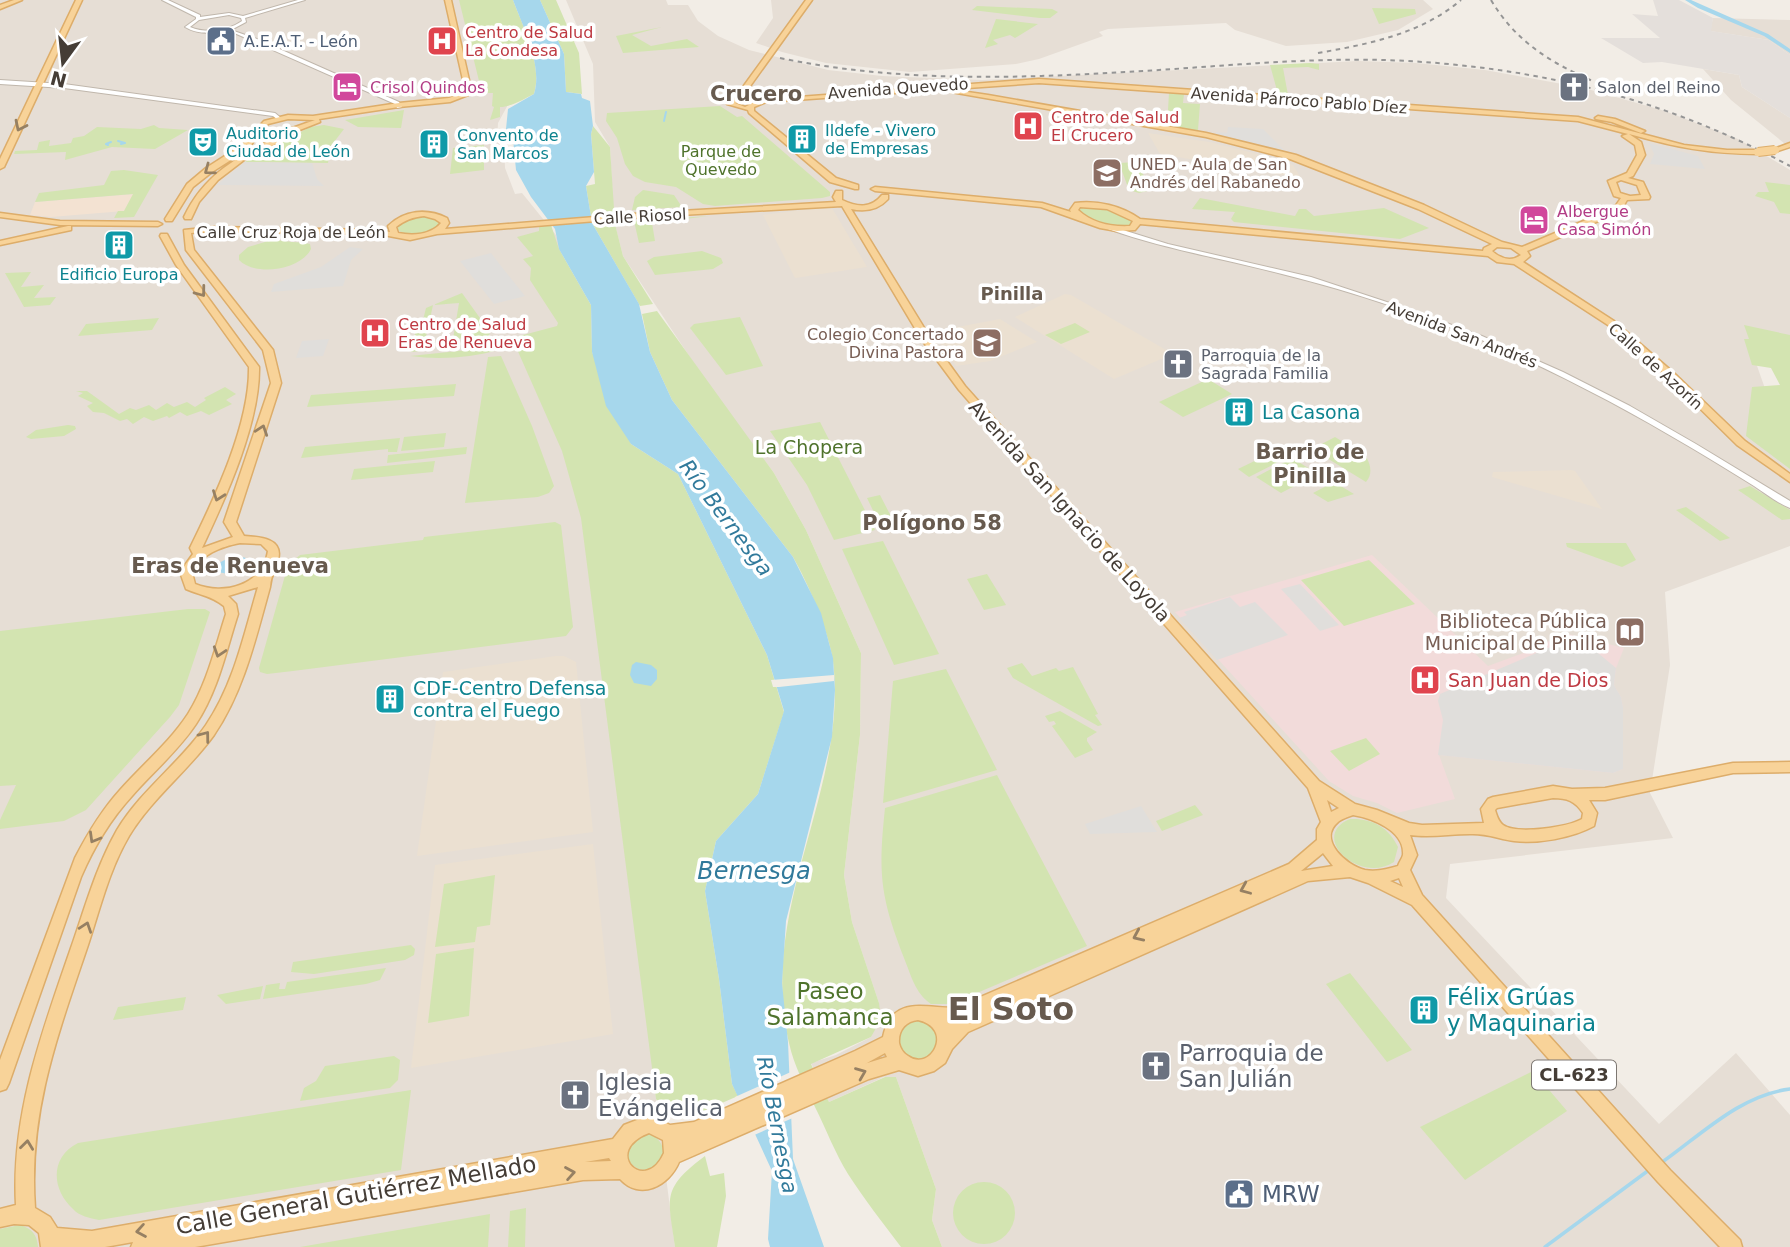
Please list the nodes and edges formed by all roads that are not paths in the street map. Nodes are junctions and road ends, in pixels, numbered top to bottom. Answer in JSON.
{"nodes":[{"id":1,"x":19,"y":0,"type":"edge"},
{"id":2,"x":79,"y":0,"type":"edge"},
{"id":3,"x":303,"y":0,"type":"edge"},
{"id":4,"x":448,"y":0,"type":"edge"},
{"id":5,"x":454,"y":0,"type":"edge"},
{"id":6,"x":812,"y":0,"type":"edge"},
{"id":7,"x":165,"y":2,"type":"edge"},
{"id":8,"x":0,"y":7,"type":"edge"},
{"id":9,"x":198,"y":17,"type":"junction"},
{"id":10,"x":243,"y":17,"type":"junction"},
{"id":11,"x":233,"y":29,"type":"junction"},
{"id":12,"x":0,"y":82,"type":"edge"},
{"id":13,"x":1002,"y":82,"type":"junction"},
{"id":14,"x":40,"y":85,"type":"junction"},
{"id":15,"x":920,"y":87,"type":"junction"},
{"id":16,"x":938,"y":87,"type":"junction"},
{"id":17,"x":955,"y":88,"type":"junction"},
{"id":18,"x":471,"y":90,"type":"junction"},
{"id":19,"x":912,"y":90,"type":"junction"},
{"id":20,"x":965,"y":93,"type":"junction"},
{"id":21,"x":737,"y":99,"type":"junction"},
{"id":22,"x":753,"y":100,"type":"junction"},
{"id":23,"x":399,"y":106,"type":"junction"},
{"id":24,"x":751,"y":108,"type":"junction"},
{"id":25,"x":740,"y":109,"type":"junction"},
{"id":26,"x":278,"y":118,"type":"junction"},
{"id":27,"x":299,"y":118,"type":"junction"},
{"id":28,"x":1596,"y":121,"type":"junction"},
{"id":29,"x":303,"y":126,"type":"junction"},
{"id":30,"x":259,"y":130,"type":"junction"},
{"id":31,"x":1613,"y":130,"type":"junction"},
{"id":32,"x":289,"y":132,"type":"junction"},
{"id":33,"x":1643,"y":137,"type":"junction"},
{"id":34,"x":1790,"y":145,"type":"edge"},
{"id":35,"x":0,"y":167,"type":"edge"},
{"id":36,"x":1621,"y":178,"type":"junction"},
{"id":37,"x":1640,"y":184,"type":"junction"},
{"id":38,"x":855,"y":187,"type":"junction"},
{"id":39,"x":875,"y":189,"type":"junction"},
{"id":40,"x":912,"y":191,"type":"junction"},
{"id":41,"x":838,"y":195,"type":"junction"},
{"id":42,"x":885,"y":197,"type":"junction"},
{"id":43,"x":1625,"y":197,"type":"junction"},
{"id":44,"x":844,"y":204,"type":"junction"},
{"id":45,"x":1086,"y":204,"type":"junction"},
{"id":46,"x":1042,"y":205,"type":"junction"},
{"id":47,"x":861,"y":207,"type":"junction"},
{"id":48,"x":645,"y":214,"type":"junction"},
{"id":49,"x":1127,"y":214,"type":"junction"},
{"id":50,"x":3,"y":216,"type":"edge"},
{"id":51,"x":853,"y":216,"type":"junction"},
{"id":52,"x":188,"y":217,"type":"junction"},
{"id":53,"x":1082,"y":218,"type":"junction"},
{"id":54,"x":25,"y":219,"type":"junction"},
{"id":55,"x":169,"y":219,"type":"junction"},
{"id":56,"x":396,"y":223,"type":"junction"},
{"id":57,"x":445,"y":223,"type":"junction"},
{"id":58,"x":511,"y":223,"type":"junction"},
{"id":59,"x":1136,"y":224,"type":"junction"},
{"id":60,"x":198,"y":225,"type":"junction"},
{"id":61,"x":156,"y":226,"type":"junction"},
{"id":62,"x":1110,"y":228,"type":"junction"},
{"id":63,"x":188,"y":232,"type":"junction"},
{"id":64,"x":437,"y":232,"type":"junction"},
{"id":65,"x":394,"y":233,"type":"junction"},
{"id":66,"x":164,"y":236,"type":"junction"},
{"id":67,"x":1144,"y":239,"type":"junction"},
{"id":68,"x":3,"y":242,"type":"edge"},
{"id":69,"x":1491,"y":248,"type":"junction"},
{"id":70,"x":1521,"y":257,"type":"junction"},
{"id":71,"x":1016,"y":449,"type":"joint"},
{"id":72,"x":1790,"y":477,"type":"edge"},
{"id":73,"x":1790,"y":505,"type":"edge"},
{"id":74,"x":240,"y":538,"type":"junction"},
{"id":75,"x":199,"y":555,"type":"junction"},
{"id":76,"x":265,"y":574,"type":"junction"},
{"id":77,"x":216,"y":593,"type":"junction"},
{"id":78,"x":1790,"y":767,"type":"edge"},
{"id":79,"x":1314,"y":785,"type":"junction"},
{"id":80,"x":1566,"y":793,"type":"junction"},
{"id":81,"x":1605,"y":794,"type":"junction"},
{"id":82,"x":1352,"y":809,"type":"junction"},
{"id":83,"x":1488,"y":809,"type":"junction"},
{"id":84,"x":1590,"y":813,"type":"junction"},
{"id":85,"x":1328,"y":820,"type":"junction"},
{"id":86,"x":1392,"y":824,"type":"junction"},
{"id":87,"x":1468,"y":825,"type":"junction"},
{"id":88,"x":1426,"y":833,"type":"junction"},
{"id":89,"x":1504,"y":833,"type":"junction"},
{"id":90,"x":1324,"y":843,"type":"junction"},
{"id":91,"x":1406,"y":862,"type":"junction"},
{"id":92,"x":1349,"y":871,"type":"junction"},
{"id":93,"x":1371,"y":878,"type":"junction"},
{"id":94,"x":1417,"y":900,"type":"junction"},
{"id":95,"x":1204,"y":914,"type":"junction"},
{"id":96,"x":929,"y":1016,"type":"junction"},
{"id":97,"x":889,"y":1041,"type":"junction"},
{"id":98,"x":946,"y":1044,"type":"junction"},
{"id":99,"x":901,"y":1061,"type":"junction"},
{"id":100,"x":0,"y":1083,"type":"edge"},
{"id":101,"x":820,"y":1083,"type":"junction"},
{"id":102,"x":669,"y":1134,"type":"junction"},
{"id":103,"x":703,"y":1135,"type":"junction"},
{"id":104,"x":619,"y":1147,"type":"junction"},
{"id":105,"x":672,"y":1156,"type":"junction"},
{"id":106,"x":621,"y":1170,"type":"junction"},
{"id":107,"x":1664,"y":1176,"type":"joint"},
{"id":108,"x":26,"y":1213,"type":"junction"},
{"id":109,"x":0,"y":1218,"type":"edge"},
{"id":110,"x":50,"y":1242,"type":"edge"},
{"id":111,"x":140,"y":1247,"type":"edge"},
{"id":112,"x":1733,"y":1247,"type":"edge"}],
"edges":[{"from":1,"to":8,"type":"main road"},
{"from":2,"to":14,"type":"main road"},
{"from":3,"to":10,"type":"street"},
{"from":4,"to":18,"type":"main road"},
{"from":5,"to":18,"type":"main road"},
{"from":6,"to":21,"type":"main road"},
{"from":6,"to":22,"type":"main road"},
{"from":7,"to":9,"type":"street"},
{"from":9,"to":10,"type":"street"},
{"from":9,"to":11,"type":"street"},
{"from":10,"to":11,"type":"street"},
{"from":11,"to":23,"type":"street"},
{"from":12,"to":14,"type":"street"},
{"from":13,"to":16,"type":"main road","name":"Avenida Quevedo"},
{"from":13,"to":17,"type":"main road","name":"Avenida Quevedo"},
{"from":13,"to":28,"type":"main road","name":"Avenida Párroco Pablo Díez"},
{"from":14,"to":26,"type":"street"},
{"from":14,"to":35,"type":"main road","one_way":true},
{"from":15,"to":16,"type":"main road","name":"Avenida Quevedo"},
{"from":15,"to":19,"type":"main road"},
{"from":15,"to":22,"type":"main road","name":"Avenida Quevedo"},
{"from":16,"to":17,"type":"main road"},
{"from":16,"to":19,"type":"main road","name":"Avenida Quevedo"},
{"from":16,"to":20,"type":"main road"},
{"from":17,"to":20,"type":"main road"},
{"from":18,"to":23,"type":"main road"},
{"from":19,"to":22,"type":"main road","name":"Avenida Quevedo"},
{"from":20,"to":69,"type":"main road"},
{"from":21,"to":22,"type":"main road"},
{"from":21,"to":25,"type":"main road"},
{"from":22,"to":24,"type":"main road"},
{"from":23,"to":27,"type":"main road"},
{"from":23,"to":29,"type":"main road"},
{"from":24,"to":25,"type":"main road"},
{"from":24,"to":38,"type":"main road"},
{"from":25,"to":41,"type":"main road","name":"Avenida San Ignacio de Loyola"},
{"from":26,"to":27,"type":"main road"},
{"from":26,"to":30,"type":"main road"},
{"from":27,"to":29,"type":"main road"},
{"from":28,"to":31,"type":"main road"},
{"from":28,"to":33,"type":"main road"},
{"from":29,"to":32,"type":"main road"},
{"from":30,"to":32,"type":"main road"},
{"from":30,"to":55,"type":"main road","one_way":true},
{"from":31,"to":33,"type":"main road"},
{"from":31,"to":36,"type":"main road"},
{"from":32,"to":52,"type":"main road"},
{"from":33,"to":34,"type":"main road","bridge":true},
{"from":33,"to":37,"type":"main road"},
{"from":36,"to":37,"type":"main road"},
{"from":36,"to":43,"type":"main road"},
{"from":37,"to":43,"type":"main road"},
{"from":38,"to":39,"type":"main road"},
{"from":38,"to":41,"type":"main road","name":"Calle Riosol"},
{"from":39,"to":40,"type":"main road"},
{"from":39,"to":42,"type":"main road"},
{"from":40,"to":42,"type":"main road"},
{"from":40,"to":46,"type":"main road"},
{"from":41,"to":44,"type":"main road","name":"Avenida San Ignacio de Loyola"},
{"from":41,"to":48,"type":"main road","name":"Calle Riosol"},
{"from":42,"to":47,"type":"main road"},
{"from":43,"to":70,"type":"main road"},
{"from":44,"to":47,"type":"main road","name":"Calle Riosol"},
{"from":44,"to":48,"type":"main road","name":"Calle Riosol"},
{"from":44,"to":51,"type":"main road","name":"Avenida San Ignacio de Loyola"},
{"from":45,"to":46,"type":"main road"},
{"from":45,"to":49,"type":"main road"},
{"from":45,"to":53,"type":"main road"},
{"from":46,"to":53,"type":"main road"},
{"from":47,"to":51,"type":"main road"},
{"from":48,"to":58,"type":"main road","name":"Calle Riosol"},
{"from":49,"to":59,"type":"main road"},
{"from":49,"to":69,"type":"main road"},
{"from":50,"to":54,"type":"main road"},
{"from":51,"to":71,"type":"main road","name":"Avenida San Ignacio de Loyola"},
{"from":52,"to":55,"type":"main road"},
{"from":52,"to":60,"type":"main road"},
{"from":53,"to":62,"type":"main road"},
{"from":54,"to":61,"type":"main road"},
{"from":54,"to":68,"type":"main road"},
{"from":55,"to":61,"type":"main road"},
{"from":56,"to":57,"type":"main road","name":"Calle Riosol"},
{"from":56,"to":60,"type":"main road","name":"Calle Cruz Roja de León"},
{"from":56,"to":65,"type":"main road"},
{"from":57,"to":58,"type":"main road","name":"Calle Riosol"},
{"from":57,"to":64,"type":"main road"},
{"from":58,"to":64,"type":"main road","name":"Calle Riosol"},
{"from":59,"to":62,"type":"main road"},
{"from":59,"to":67,"type":"street"},
{"from":59,"to":69,"type":"main road"},
{"from":60,"to":63,"type":"main road"},
{"from":61,"to":66,"type":"main road"},
{"from":61,"to":68,"type":"main road"},
{"from":62,"to":67,"type":"street","name":"Avenida San Andrés"},
{"from":63,"to":65,"type":"main road","name":"Calle Cruz Roja de León"},
{"from":63,"to":66,"type":"main road","name":"Calle Cruz Roja de León"},
{"from":74,"to":63,"type":"main road","one_way":true},
{"from":64,"to":65,"type":"main road","name":"Calle Cruz Roja de León"},
{"from":66,"to":75,"type":"main road","one_way":true},
{"from":67,"to":73,"type":"street","name":"Avenida San Andrés"},
{"from":69,"to":70,"type":"main road"},
{"from":69,"to":70,"type":"main road"},
{"from":70,"to":72,"type":"main road","name":"Calle de Azorín"},
{"from":71,"to":79,"type":"main road","name":"Avenida San Ignacio de Loyola"},
{"from":74,"to":75,"type":"main road"},
{"from":74,"to":76,"type":"main road"},
{"from":75,"to":77,"type":"main road"},
{"from":76,"to":77,"type":"main road"},
{"from":108,"to":76,"type":"main road","one_way":true},
{"from":77,"to":100,"type":"main road","one_way":true},
{"from":78,"to":81,"type":"main road"},
{"from":79,"to":82,"type":"main road"},
{"from":79,"to":85,"type":"main road"},
{"from":80,"to":81,"type":"main road"},
{"from":80,"to":83,"type":"main road"},
{"from":80,"to":84,"type":"main road"},
{"from":81,"to":84,"type":"main road"},
{"from":82,"to":85,"type":"main road"},
{"from":82,"to":86,"type":"main road"},
{"from":83,"to":87,"type":"main road"},
{"from":83,"to":89,"type":"main road"},
{"from":84,"to":89,"type":"main road"},
{"from":85,"to":90,"type":"main road"},
{"from":86,"to":88,"type":"main road"},
{"from":86,"to":91,"type":"main road","number":"CL-623"},
{"from":87,"to":88,"type":"main road"},
{"from":87,"to":89,"type":"main road"},
{"from":88,"to":91,"type":"main road"},
{"from":90,"to":92,"type":"main road","number":"CL-623"},
{"from":90,"to":95,"type":"main road","one_way":true},
{"from":91,"to":93,"type":"main road"},
{"from":91,"to":94,"type":"main road","number":"CL-623"},
{"from":92,"to":93,"type":"main road","number":"CL-623"},
{"from":92,"to":95,"type":"main road"},
{"from":93,"to":94,"type":"main road","number":"CL-623"},
{"from":94,"to":107,"type":"main road","number":"CL-623"},
{"from":95,"to":96,"type":"main road","one_way":true},
{"from":95,"to":98,"type":"main road"},
{"from":96,"to":97,"type":"main road"},
{"from":96,"to":98,"type":"main road"},
{"from":97,"to":99,"type":"main road"},
{"from":97,"to":101,"type":"main road"},
{"from":98,"to":99,"type":"main road"},
{"from":101,"to":99,"type":"main road","one_way":true},
{"from":101,"to":103,"type":"main road"},
{"from":102,"to":103,"type":"main road"},
{"from":102,"to":104,"type":"main road"},
{"from":102,"to":105,"type":"main road"},
{"from":103,"to":105,"type":"main road"},
{"from":104,"to":106,"type":"main road"},
{"from":104,"to":110,"type":"main road","name":"Calle General Gutiérrez Mellado","one_way":true},
{"from":105,"to":106,"type":"main road"},
{"from":111,"to":106,"type":"main road","name":"Calle General Gutiérrez Mellado","one_way":true},
{"from":107,"to":112,"type":"main road","number":"CL-623"},
{"from":108,"to":109,"type":"main road"},
{"from":108,"to":110,"type":"main road"}]}
